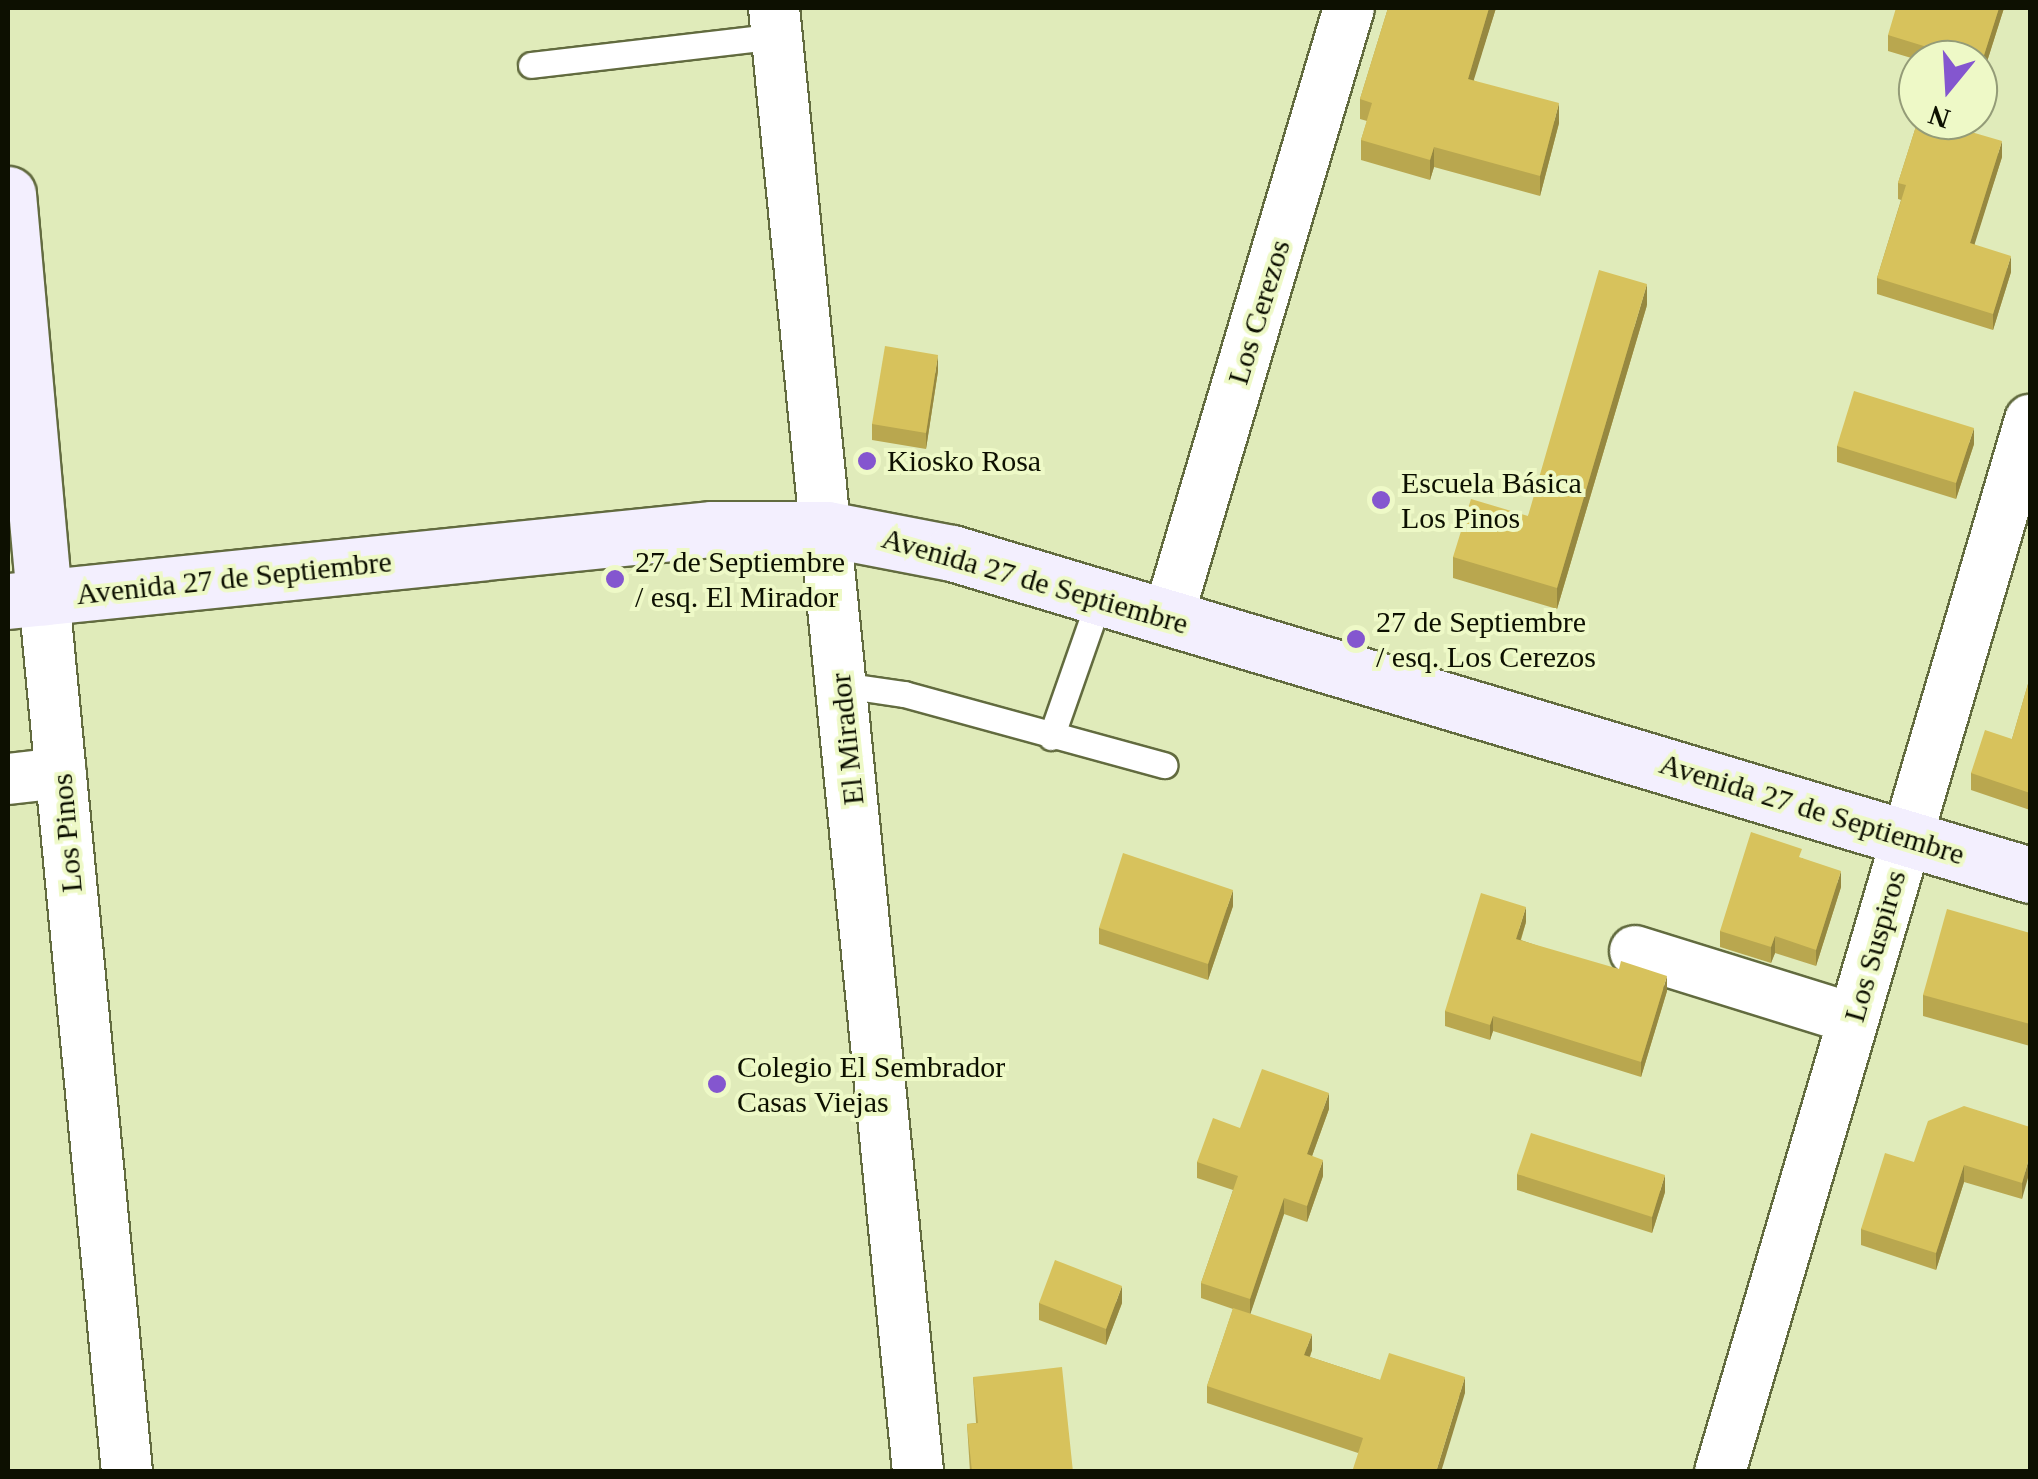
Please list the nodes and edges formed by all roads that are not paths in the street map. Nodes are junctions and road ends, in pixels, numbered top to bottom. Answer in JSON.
{"nodes":[{"id":1,"x":1349,"y":8,"type":"edge"},
{"id":2,"x":776,"y":22,"type":"edge"},
{"id":3,"x":531,"y":66,"type":"dead end"},
{"id":4,"x":8,"y":194,"type":"edge"},
{"id":5,"x":2030,"y":420,"type":"edge"},
{"id":6,"x":826,"y":529,"type":"junction"},
{"id":7,"x":1100,"y":597,"type":"junction"},
{"id":8,"x":26,"y":599,"type":"edge"},
{"id":9,"x":1168,"y":617,"type":"junction"},
{"id":10,"x":842,"y":685,"type":"junction"},
{"id":11,"x":1051,"y":737,"type":"junction"},
{"id":12,"x":1164,"y":765,"type":"dead end"},
{"id":13,"x":61,"y":773,"type":"junction"},
{"id":14,"x":8,"y":779,"type":"edge"},
{"id":15,"x":1906,"y":838,"type":"junction"},
{"id":16,"x":2030,"y":875,"type":"edge"},
{"id":17,"x":1635,"y":951,"type":"dead end"},
{"id":18,"x":1853,"y":1019,"type":"junction"},
{"id":19,"x":127,"y":1472,"type":"edge"},
{"id":20,"x":918,"y":1472,"type":"edge"},
{"id":21,"x":1720,"y":1472,"type":"edge"}],
"edges":[{"from":1,"to":9,"type":"street","name":"Los Cerezos"},
{"from":2,"to":3,"type":"lane"},
{"from":2,"to":6,"type":"street","name":"El Mirador"},
{"from":4,"to":8,"type":"street","name":"Los Pinos"},
{"from":5,"to":15,"type":"street","name":"Los Suspiros"},
{"from":6,"to":7,"type":"street","name":"Avenida 27 de Septiembre"},
{"from":6,"to":8,"type":"street","name":"Avenida 27 de Septiembre"},
{"from":6,"to":10,"type":"street","name":"El Mirador"},
{"from":7,"to":9,"type":"street","name":"Avenida 27 de Septiembre"},
{"from":7,"to":11,"type":"lane"},
{"from":8,"to":13,"type":"street","name":"Los Pinos"},
{"from":9,"to":15,"type":"street","name":"Avenida 27 de Septiembre"},
{"from":10,"to":11,"type":"lane"},
{"from":10,"to":20,"type":"street","name":"El Mirador"},
{"from":11,"to":12,"type":"lane"},
{"from":13,"to":14,"type":"street"},
{"from":13,"to":19,"type":"street","name":"Los Pinos"},
{"from":15,"to":16,"type":"street","name":"Avenida 27 de Septiembre"},
{"from":15,"to":18,"type":"street","name":"Los Suspiros"},
{"from":17,"to":18,"type":"street"},
{"from":18,"to":21,"type":"street","name":"Los Suspiros"}]}
